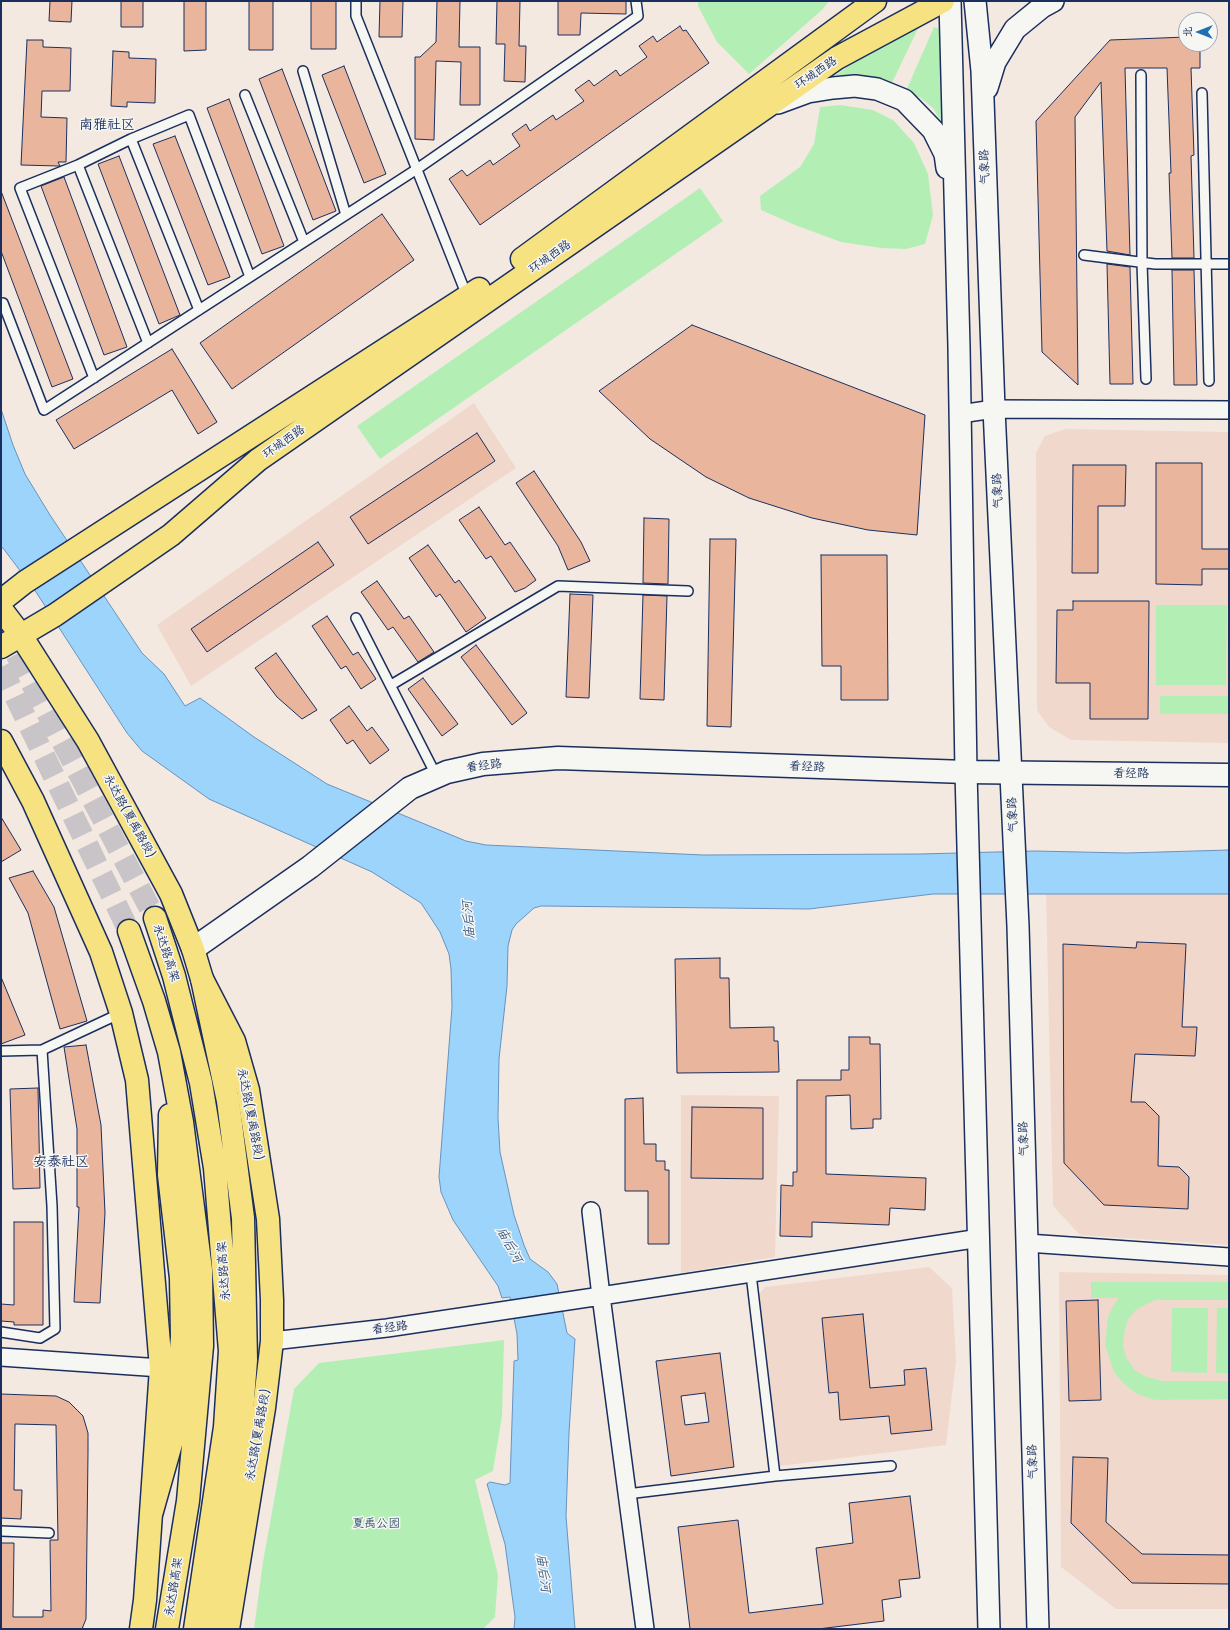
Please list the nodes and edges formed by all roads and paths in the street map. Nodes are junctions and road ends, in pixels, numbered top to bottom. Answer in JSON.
{"nodes":[{"id":1,"x":356,"y":1,"type":"edge"},
{"id":2,"x":636,"y":1,"type":"edge"},
{"id":3,"x":875,"y":1,"type":"edge"},
{"id":4,"x":943,"y":1,"type":"edge"},
{"id":5,"x":950,"y":1,"type":"edge"},
{"id":6,"x":975,"y":1,"type":"edge"},
{"id":7,"x":1053,"y":1,"type":"edge"},
{"id":8,"x":303,"y":71,"type":"dead end"},
{"id":9,"x":1141,"y":75,"type":"dead end"},
{"id":10,"x":1202,"y":93,"type":"dead end"},
{"id":11,"x":245,"y":96,"type":"dead end"},
{"id":12,"x":983,"y":100,"type":"junction"},
{"id":13,"x":765,"y":108,"type":"junction"},
{"id":14,"x":131,"y":139,"type":"junction"},
{"id":15,"x":78,"y":165,"type":"junction"},
{"id":16,"x":417,"y":169,"type":"junction"},
{"id":17,"x":955,"y":206,"type":"junction"},
{"id":18,"x":346,"y":215,"type":"junction"},
{"id":19,"x":304,"y":242,"type":"junction"},
{"id":20,"x":1084,"y":255,"type":"dead end"},
{"id":21,"x":1142,"y":263,"type":"junction"},
{"id":22,"x":1206,"y":264,"type":"junction"},
{"id":23,"x":1229,"y":264,"type":"edge"},
{"id":24,"x":250,"y":277,"type":"junction"},
{"id":25,"x":467,"y":296,"type":"junction"},
{"id":26,"x":3,"y":303,"type":"dead end"},
{"id":27,"x":199,"y":310,"type":"junction"},
{"id":28,"x":148,"y":343,"type":"junction"},
{"id":29,"x":94,"y":378,"type":"junction"},
{"id":30,"x":1146,"y":379,"type":"dead end"},
{"id":31,"x":1209,"y":381,"type":"dead end"},
{"id":32,"x":994,"y":409,"type":"junction"},
{"id":33,"x":1229,"y":410,"type":"edge"},
{"id":34,"x":960,"y":414,"type":"junction"},
{"id":35,"x":688,"y":591,"type":"dead end"},
{"id":36,"x":1,"y":601,"type":"edge"},
{"id":37,"x":1,"y":609,"type":"edge"},
{"id":38,"x":356,"y":618,"type":"dead end"},
{"id":39,"x":20,"y":634,"type":"junction"},
{"id":40,"x":1,"y":647,"type":"edge"},
{"id":41,"x":391,"y":686,"type":"junction"},
{"id":42,"x":1,"y":741,"type":"edge"},
{"id":43,"x":966,"y":772,"type":"junction"},
{"id":44,"x":1011,"y":773,"type":"junction"},
{"id":45,"x":1229,"y":775,"type":"edge"},
{"id":46,"x":437,"y":777,"type":"junction"},
{"id":47,"x":155,"y":918,"type":"tunnel mouth"},
{"id":48,"x":129,"y":931,"type":"tunnel mouth"},
{"id":49,"x":193,"y":949,"type":"junction"},
{"id":50,"x":202,"y":979,"type":"junction"},
{"id":51,"x":122,"y":1013,"type":"junction"},
{"id":52,"x":42,"y":1050,"type":"junction"},
{"id":53,"x":1,"y":1051,"type":"edge"},
{"id":54,"x":168,"y":1052,"type":"junction"},
{"id":55,"x":591,"y":1211,"type":"dead end"},
{"id":56,"x":980,"y":1238,"type":"junction"},
{"id":57,"x":1027,"y":1243,"type":"junction"},
{"id":58,"x":1229,"y":1257,"type":"edge"},
{"id":59,"x":751,"y":1274,"type":"junction"},
{"id":60,"x":601,"y":1296,"type":"junction"},
{"id":61,"x":1,"y":1332,"type":"edge"},
{"id":62,"x":272,"y":1341,"type":"junction"},
{"id":63,"x":1,"y":1357,"type":"edge"},
{"id":64,"x":161,"y":1368,"type":"junction"},
{"id":65,"x":891,"y":1466,"type":"dead end"},
{"id":66,"x":775,"y":1476,"type":"junction"},
{"id":67,"x":627,"y":1494,"type":"junction"},
{"id":68,"x":152,"y":1510,"type":"junction"},
{"id":69,"x":1,"y":1531,"type":"edge"},
{"id":70,"x":49,"y":1533,"type":"dead end"},
{"id":71,"x":145,"y":1600,"type":"junction"},
{"id":72,"x":168,"y":1621,"type":"edge"},
{"id":73,"x":210,"y":1624,"type":"edge"},
{"id":74,"x":136,"y":1629,"type":"edge"},
{"id":75,"x":141,"y":1629,"type":"edge"},
{"id":76,"x":645,"y":1629,"type":"edge"},
{"id":77,"x":989,"y":1629,"type":"edge"},
{"id":78,"x":1038,"y":1629,"type":"edge"}],
"edges":[{"from":1,"to":16,"type":"lane"},
{"from":2,"to":16,"type":"lane"},
{"from":3,"to":25,"type":"main road","name":"环城西路"},
{"from":4,"to":13,"type":"main road","name":"环城西路"},
{"from":5,"to":17,"type":"street"},
{"from":6,"to":12,"type":"street","name":"气象路"},
{"from":7,"to":12,"type":"street"},
{"from":8,"to":18,"type":"lane"},
{"from":9,"to":21,"type":"lane"},
{"from":10,"to":22,"type":"lane"},
{"from":11,"to":19,"type":"lane"},
{"from":12,"to":32,"type":"street","name":"气象路"},
{"from":13,"to":17,"type":"street"},
{"from":13,"to":39,"type":"main road","name":"环城西路"},
{"from":14,"to":15,"type":"lane"},
{"from":14,"to":24,"type":"lane"},
{"from":14,"to":27,"type":"lane"},
{"from":15,"to":28,"type":"lane"},
{"from":15,"to":29,"type":"lane"},
{"from":16,"to":18,"type":"lane"},
{"from":16,"to":25,"type":"lane"},
{"from":17,"to":34,"type":"street"},
{"from":18,"to":19,"type":"lane"},
{"from":19,"to":24,"type":"lane"},
{"from":20,"to":21,"type":"lane"},
{"from":21,"to":22,"type":"lane"},
{"from":21,"to":30,"type":"lane"},
{"from":22,"to":23,"type":"lane"},
{"from":22,"to":31,"type":"lane"},
{"from":24,"to":27,"type":"lane"},
{"from":25,"to":36,"type":"main road","name":"环城西路"},
{"from":26,"to":29,"type":"lane"},
{"from":27,"to":28,"type":"lane"},
{"from":28,"to":29,"type":"lane"},
{"from":32,"to":33,"type":"street"},
{"from":32,"to":34,"type":"street"},
{"from":32,"to":44,"type":"street","name":"气象路"},
{"from":34,"to":43,"type":"street"},
{"from":35,"to":41,"type":"lane"},
{"from":37,"to":39,"type":"main road","name":"永达路(夏禹路段)"},
{"from":38,"to":41,"type":"lane"},
{"from":39,"to":40,"type":"main road"},
{"from":39,"to":49,"type":"main road","name":"永达路(夏禹路段)"},
{"from":41,"to":46,"type":"lane"},
{"from":42,"to":51,"type":"main road"},
{"from":43,"to":44,"type":"main road","name":"看经路"},
{"from":43,"to":46,"type":"main road","name":"看经路"},
{"from":43,"to":56,"type":"street"},
{"from":44,"to":45,"type":"main road","name":"看经路"},
{"from":44,"to":57,"type":"street","name":"气象路"},
{"from":46,"to":49,"type":"main road","name":"看经路"},
{"from":47,"to":73,"type":"main road","name":"永达路高架"},
{"from":48,"to":54,"type":"main road","name":"永达路高架"},
{"from":49,"to":50,"type":"main road","name":"永达路(夏禹路段)"},
{"from":50,"to":62,"type":"main road","name":"永达路(夏禹路段)"},
{"from":50,"to":73,"type":"main road"},
{"from":51,"to":52,"type":"lane"},
{"from":51,"to":64,"type":"main road"},
{"from":52,"to":53,"type":"lane"},
{"from":52,"to":61,"type":"lane"},
{"from":54,"to":68,"type":"main road"},
{"from":54,"to":72,"type":"main road","name":"永达路高架"},
{"from":55,"to":60,"type":"street"},
{"from":56,"to":59,"type":"street","name":"看经路"},
{"from":56,"to":77,"type":"street"},
{"from":57,"to":58,"type":"street"},
{"from":57,"to":78,"type":"street","name":"气象路"},
{"from":59,"to":60,"type":"street","name":"看经路"},
{"from":59,"to":66,"type":"lane"},
{"from":60,"to":62,"type":"street","name":"看经路"},
{"from":60,"to":67,"type":"street"},
{"from":62,"to":73,"type":"main road","name":"永达路(夏禹路段)"},
{"from":63,"to":64,"type":"street"},
{"from":64,"to":68,"type":"main road"},
{"from":65,"to":66,"type":"lane"},
{"from":66,"to":67,"type":"lane"},
{"from":67,"to":76,"type":"street"},
{"from":68,"to":71,"type":"main road"},
{"from":69,"to":70,"type":"lane"},
{"from":71,"to":74,"type":"main road"},
{"from":71,"to":75,"type":"main road"}]}
